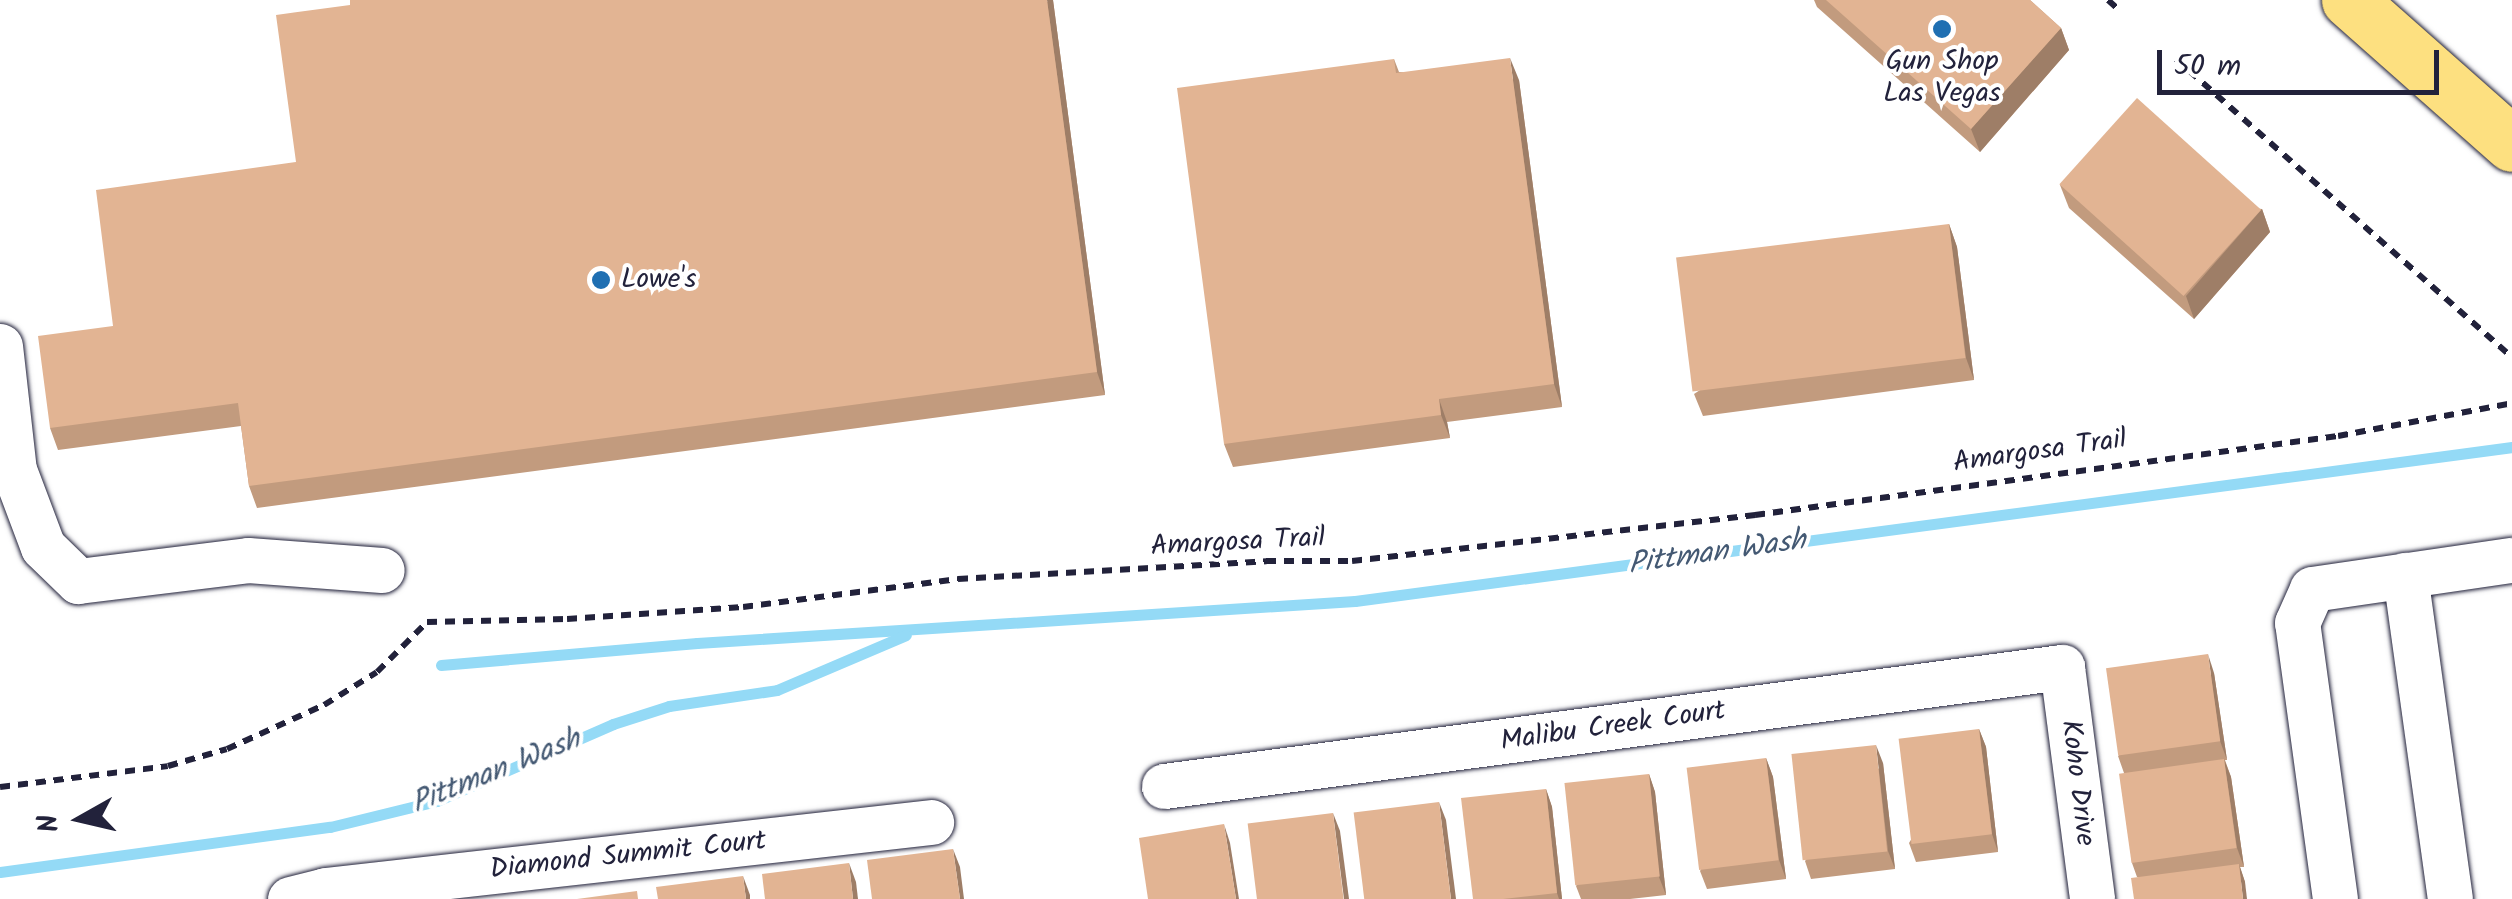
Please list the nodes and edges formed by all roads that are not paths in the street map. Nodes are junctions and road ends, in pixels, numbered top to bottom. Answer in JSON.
{"nodes":[{"id":1,"x":2349,"y":0,"type":"edge"},
{"id":2,"x":2512,"y":144,"type":"edge"},
{"id":3,"x":0,"y":346,"type":"edge"},
{"id":4,"x":2512,"y":560,"type":"edge"},
{"id":5,"x":382,"y":570,"type":"dead end"},
{"id":6,"x":2406,"y":575,"type":"junction"},
{"id":7,"x":2062,"y":667,"type":"joint"},
{"id":8,"x":1164,"y":786,"type":"dead end"},
{"id":9,"x":931,"y":822,"type":"dead end"},
{"id":10,"x":307,"y":895,"type":"edge"},
{"id":11,"x":2092,"y":899,"type":"edge"},
{"id":12,"x":2335,"y":899,"type":"edge"},
{"id":13,"x":2450,"y":899,"type":"edge"}],
"edges":[{"from":1,"to":2,"type":"highway"},
{"from":3,"to":5,"type":"street"},
{"from":4,"to":6,"type":"street"},
{"from":6,"to":12,"type":"street"},
{"from":6,"to":13,"type":"street"},
{"from":7,"to":8,"type":"street","name":"Malibu Creek Court"},
{"from":7,"to":11,"type":"street","name":"Koho Drive"},
{"from":9,"to":10,"type":"street","name":"Diamond Summit Court"}]}
